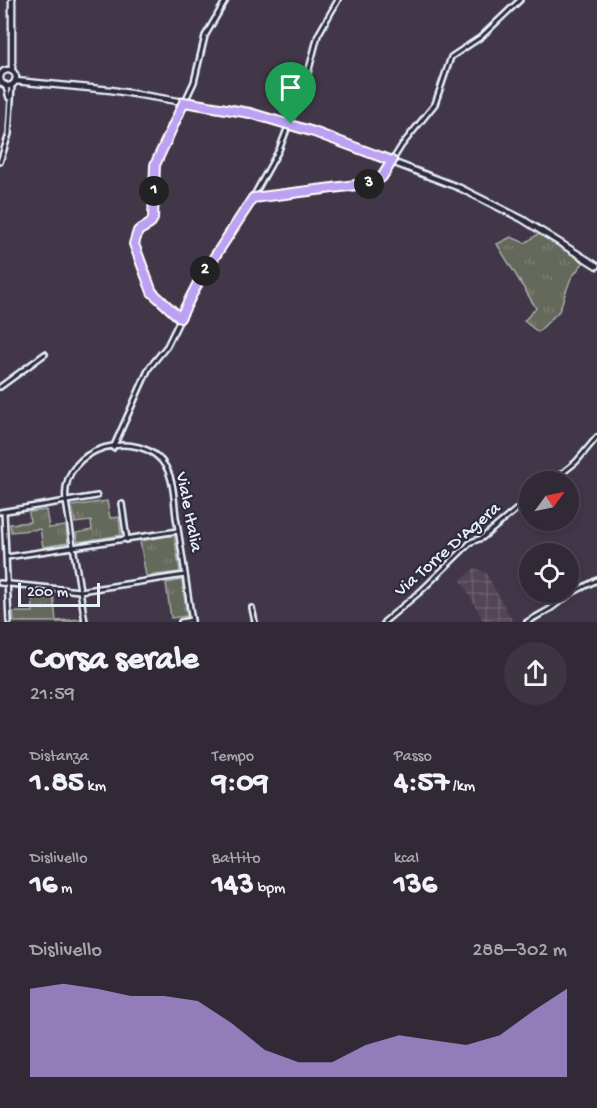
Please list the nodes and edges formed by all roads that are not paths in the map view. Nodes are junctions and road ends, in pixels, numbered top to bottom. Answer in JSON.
{"nodes":[{"id":1,"x":12,"y":0,"type":"edge"},
{"id":2,"x":226,"y":0,"type":"edge"},
{"id":3,"x":338,"y":0,"type":"edge"},
{"id":4,"x":520,"y":0,"type":"edge"},
{"id":5,"x":9,"y":76,"type":"edge"},
{"id":6,"x":2,"y":82,"type":"edge"},
{"id":7,"x":9,"y":102,"type":"junction"},
{"id":8,"x":184,"y":102,"type":"junction"},
{"id":9,"x":291,"y":124,"type":"junction"},
{"id":10,"x":392,"y":161,"type":"junction"},
{"id":11,"x":0,"y":162,"type":"edge"},
{"id":12,"x":253,"y":198,"type":"junction"},
{"id":13,"x":597,"y":266,"type":"edge"},
{"id":14,"x":180,"y":318,"type":"junction"},
{"id":15,"x":45,"y":354,"type":"dead end"},
{"id":16,"x":0,"y":387,"type":"edge"},
{"id":17,"x":597,"y":437,"type":"edge"},
{"id":18,"x":113,"y":448,"type":"junction"},
{"id":19,"x":565,"y":471,"type":"edge"},
{"id":20,"x":97,"y":496,"type":"dead end"},
{"id":21,"x":66,"y":501,"type":"junction"},
{"id":22,"x":122,"y":504,"type":"dead end"},
{"id":23,"x":519,"y":507,"type":"edge"},
{"id":24,"x":2,"y":512,"type":"edge"},
{"id":25,"x":178,"y":531,"type":"junction"},
{"id":26,"x":127,"y":540,"type":"junction"},
{"id":27,"x":73,"y":548,"type":"junction"},
{"id":28,"x":7,"y":557,"type":"junction"},
{"id":29,"x":185,"y":575,"type":"junction"},
{"id":30,"x":597,"y":580,"type":"edge"},
{"id":31,"x":0,"y":583,"type":"edge"},
{"id":32,"x":8,"y":584,"type":"junction"},
{"id":33,"x":80,"y":591,"type":"junction"},
{"id":34,"x":252,"y":608,"type":"dead end"},
{"id":35,"x":192,"y":621,"type":"edge"},
{"id":36,"x":9,"y":622,"type":"edge"},
{"id":37,"x":85,"y":622,"type":"edge"},
{"id":38,"x":181,"y":622,"type":"edge"},
{"id":39,"x":255,"y":622,"type":"edge"},
{"id":40,"x":384,"y":622,"type":"edge"},
{"id":41,"x":527,"y":622,"type":"edge"}],
"edges":[{"from":1,"to":5,"type":"main road"},
{"from":2,"to":8,"type":"street"},
{"from":3,"to":9,"type":"street"},
{"from":4,"to":10,"type":"street"},
{"from":5,"to":6,"type":"main road"},
{"from":5,"to":6,"type":"main road"},
{"from":5,"to":7,"type":"street"},
{"from":5,"to":8,"type":"main road"},
{"from":6,"to":7,"type":"street"},
{"from":7,"to":11,"type":"street"},
{"from":8,"to":9,"type":"main road"},
{"from":8,"to":14,"type":"street"},
{"from":9,"to":10,"type":"main road"},
{"from":9,"to":12,"type":"street"},
{"from":10,"to":12,"type":"street"},
{"from":10,"to":13,"type":"main road"},
{"from":12,"to":14,"type":"street"},
{"from":14,"to":18,"type":"street"},
{"from":15,"to":16,"type":"street"},
{"from":17,"to":19,"type":"street"},
{"from":18,"to":21,"type":"street"},
{"from":18,"to":25,"type":"street","name":"Viale Italia"},
{"from":20,"to":21,"type":"street"},
{"from":21,"to":24,"type":"street"},
{"from":21,"to":27,"type":"street"},
{"from":22,"to":26,"type":"street"},
{"from":23,"to":40,"type":"street","name":"Via Torre D'Agera"},
{"from":24,"to":28,"type":"street"},
{"from":25,"to":26,"type":"street"},
{"from":25,"to":29,"type":"street","name":"Viale Italia"},
{"from":26,"to":27,"type":"street"},
{"from":27,"to":28,"type":"street"},
{"from":27,"to":33,"type":"street"},
{"from":28,"to":32,"type":"street"},
{"from":29,"to":33,"type":"street"},
{"from":29,"to":35,"type":"street","name":"Viale Italia"},
{"from":30,"to":41,"type":"street"},
{"from":31,"to":32,"type":"street"},
{"from":32,"to":33,"type":"street"},
{"from":32,"to":36,"type":"street"},
{"from":33,"to":37,"type":"street"},
{"from":34,"to":39,"type":"street"},
{"from":35,"to":38,"type":"street"}]}
